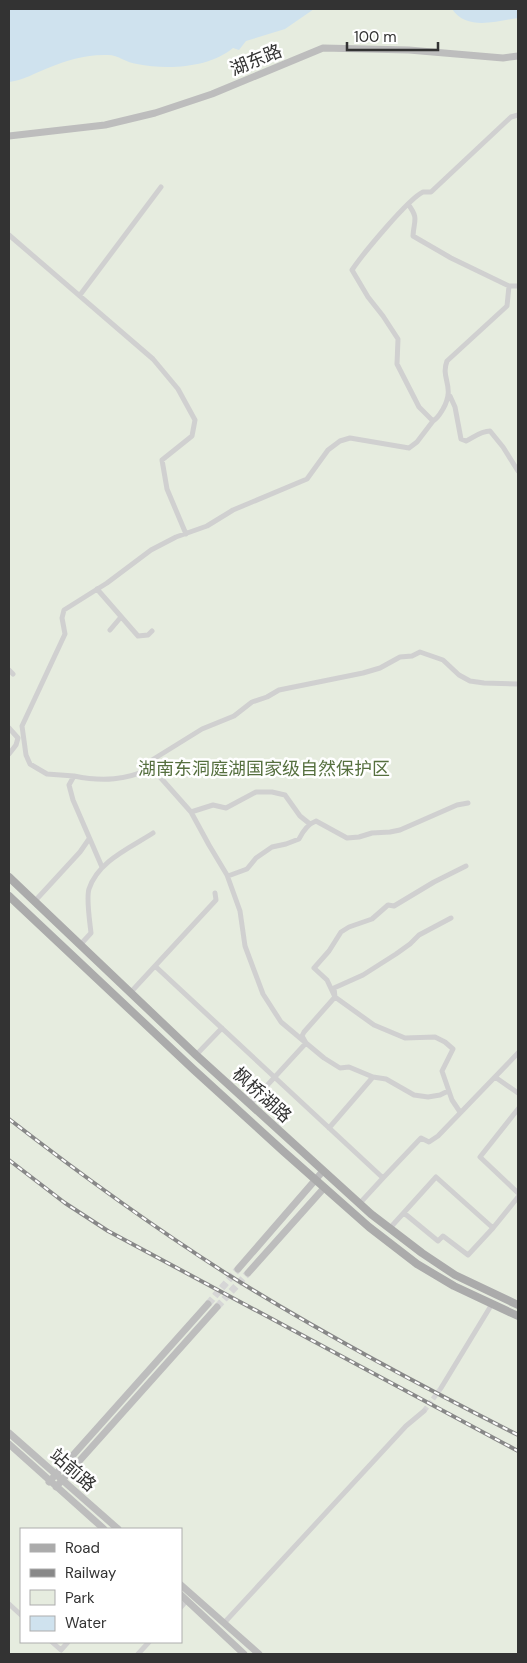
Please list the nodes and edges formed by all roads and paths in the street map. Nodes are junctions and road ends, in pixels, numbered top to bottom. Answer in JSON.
{"nodes":[{"id":1,"x":518,"y":56,"type":"edge"},
{"id":2,"x":518,"y":116,"type":"edge"},
{"id":3,"x":9,"y":136,"type":"edge"},
{"id":4,"x":161,"y":187,"type":"dead end"},
{"id":5,"x":408,"y":204,"type":"junction"},
{"id":6,"x":9,"y":235,"type":"edge"},
{"id":7,"x":510,"y":286,"type":"junction"},
{"id":8,"x":518,"y":286,"type":"edge"},
{"id":9,"x":80,"y":295,"type":"junction"},
{"id":10,"x":450,"y":396,"type":"junction"},
{"id":11,"x":433,"y":421,"type":"junction"},
{"id":12,"x":518,"y":471,"type":"edge"},
{"id":13,"x":186,"y":534,"type":"junction"},
{"id":14,"x":97,"y":589,"type":"junction"},
{"id":15,"x":121,"y":617,"type":"junction"},
{"id":16,"x":110,"y":630,"type":"dead end"},
{"id":17,"x":152,"y":631,"type":"dead end"},
{"id":18,"x":518,"y":684,"type":"edge"},
{"id":19,"x":9,"y":728,"type":"edge"},
{"id":20,"x":9,"y":754,"type":"edge"},
{"id":21,"x":152,"y":768,"type":"junction"},
{"id":22,"x":74,"y":776,"type":"junction"},
{"id":23,"x":468,"y":803,"type":"dead end"},
{"id":24,"x":191,"y":812,"type":"junction"},
{"id":25,"x":310,"y":824,"type":"junction"},
{"id":26,"x":153,"y":833,"type":"dead end"},
{"id":27,"x":90,"y":839,"type":"junction"},
{"id":28,"x":466,"y":866,"type":"dead end"},
{"id":29,"x":102,"y":867,"type":"junction"},
{"id":30,"x":228,"y":876,"type":"junction"},
{"id":31,"x":9,"y":877,"type":"edge"},
{"id":32,"x":215,"y":893,"type":"dead end"},
{"id":33,"x":9,"y":896,"type":"edge"},
{"id":34,"x":34,"y":902,"type":"junction"},
{"id":35,"x":451,"y":918,"type":"dead end"},
{"id":36,"x":80,"y":945,"type":"junction"},
{"id":37,"x":155,"y":966,"type":"junction"},
{"id":38,"x":130,"y":993,"type":"junction"},
{"id":39,"x":335,"y":997,"type":"junction"},
{"id":40,"x":222,"y":1028,"type":"junction"},
{"id":41,"x":306,"y":1043,"type":"junction"},
{"id":42,"x":518,"y":1053,"type":"edge"},
{"id":43,"x":196,"y":1055,"type":"junction"},
{"id":44,"x":373,"y":1077,"type":"junction"},
{"id":45,"x":496,"y":1077,"type":"junction"},
{"id":46,"x":275,"y":1078,"type":"junction"},
{"id":47,"x":448,"y":1091,"type":"junction"},
{"id":48,"x":518,"y":1093,"type":"edge"},
{"id":49,"x":250,"y":1104,"type":"junction"},
{"id":50,"x":518,"y":1109,"type":"edge"},
{"id":51,"x":460,"y":1112,"type":"junction"},
{"id":52,"x":329,"y":1128,"type":"junction"},
{"id":53,"x":323,"y":1171,"type":"junction"},
{"id":54,"x":383,"y":1178,"type":"junction"},
{"id":55,"x":315,"y":1180,"type":"junction"},
{"id":56,"x":324,"y":1188,"type":"junction"},
{"id":57,"x":518,"y":1193,"type":"edge"},
{"id":58,"x":518,"y":1197,"type":"edge"},
{"id":59,"x":360,"y":1204,"type":"junction"},
{"id":60,"x":404,"y":1213,"type":"junction"},
{"id":61,"x":390,"y":1228,"type":"junction"},
{"id":62,"x":493,"y":1228,"type":"junction"},
{"id":63,"x":238,"y":1270,"type":"tunnel mouth"},
{"id":64,"x":248,"y":1273,"type":"tunnel mouth"},
{"id":65,"x":208,"y":1304,"type":"tunnel mouth"},
{"id":66,"x":492,"y":1304,"type":"junction"},
{"id":67,"x":518,"y":1305,"type":"edge"},
{"id":68,"x":217,"y":1307,"type":"tunnel mouth"},
{"id":69,"x":518,"y":1316,"type":"edge"},
{"id":70,"x":441,"y":1388,"type":"tunnel mouth"},
{"id":71,"x":424,"y":1412,"type":"tunnel mouth"},
{"id":72,"x":9,"y":1433,"type":"edge"},
{"id":73,"x":9,"y":1444,"type":"edge"},
{"id":74,"x":56,"y":1474,"type":"junction"},
{"id":75,"x":63,"y":1480,"type":"junction"},
{"id":76,"x":50,"y":1482,"type":"junction"},
{"id":77,"x":56,"y":1487,"type":"junction"},
{"id":78,"x":103,"y":1528,"type":"edge"},
{"id":79,"x":117,"y":1528,"type":"edge"},
{"id":80,"x":182,"y":1586,"type":"edge"},
{"id":81,"x":184,"y":1598,"type":"edge"},
{"id":82,"x":9,"y":1604,"type":"edge"},
{"id":83,"x":20,"y":1614,"type":"edge"},
{"id":84,"x":224,"y":1623,"type":"junction"},
{"id":85,"x":53,"y":1643,"type":"edge"},
{"id":86,"x":67,"y":1643,"type":"edge"},
{"id":87,"x":148,"y":1643,"type":"edge"},
{"id":88,"x":138,"y":1654,"type":"edge"},
{"id":89,"x":244,"y":1654,"type":"edge"},
{"id":90,"x":259,"y":1654,"type":"edge"}],
"edges":[{"from":1,"to":3,"type":"main road","name":"湖东路"},
{"from":2,"to":5,"type":"street"},
{"from":4,"to":9,"type":"street"},
{"from":5,"to":7,"type":"street"},
{"from":5,"to":11,"type":"street"},
{"from":6,"to":9,"type":"street"},
{"from":7,"to":8,"type":"street"},
{"from":7,"to":10,"type":"street"},
{"from":9,"to":13,"type":"street"},
{"from":10,"to":11,"type":"street"},
{"from":10,"to":12,"type":"street"},
{"from":11,"to":13,"type":"street"},
{"from":13,"to":14,"type":"street"},
{"from":14,"to":15,"type":"street"},
{"from":14,"to":22,"type":"street"},
{"from":15,"to":16,"type":"street"},
{"from":15,"to":17,"type":"street"},
{"from":18,"to":21,"type":"street"},
{"from":19,"to":20,"type":"street"},
{"from":21,"to":22,"type":"street"},
{"from":21,"to":24,"type":"street"},
{"from":22,"to":27,"type":"street"},
{"from":23,"to":25,"type":"street"},
{"from":24,"to":25,"type":"street"},
{"from":24,"to":30,"type":"street"},
{"from":25,"to":30,"type":"street"},
{"from":26,"to":29,"type":"street"},
{"from":27,"to":29,"type":"street"},
{"from":27,"to":34,"type":"street"},
{"from":28,"to":39,"type":"street"},
{"from":29,"to":36,"type":"street"},
{"from":30,"to":41,"type":"street"},
{"from":31,"to":34,"type":"main road","name":"枫桥湖路"},
{"from":32,"to":37,"type":"street"},
{"from":33,"to":55,"type":"main road","name":"枫桥湖路"},
{"from":34,"to":36,"type":"main road","name":"枫桥湖路"},
{"from":35,"to":39,"type":"street"},
{"from":36,"to":38,"type":"main road","name":"枫桥湖路"},
{"from":37,"to":38,"type":"street"},
{"from":37,"to":40,"type":"street"},
{"from":38,"to":43,"type":"main road","name":"枫桥湖路"},
{"from":39,"to":41,"type":"street"},
{"from":39,"to":47,"type":"street"},
{"from":40,"to":43,"type":"street"},
{"from":40,"to":46,"type":"street"},
{"from":41,"to":44,"type":"street"},
{"from":41,"to":46,"type":"street"},
{"from":42,"to":45,"type":"street"},
{"from":43,"to":49,"type":"main road","name":"枫桥湖路"},
{"from":44,"to":47,"type":"street"},
{"from":44,"to":52,"type":"street"},
{"from":45,"to":48,"type":"street"},
{"from":45,"to":51,"type":"street"},
{"from":46,"to":49,"type":"street"},
{"from":46,"to":52,"type":"street"},
{"from":47,"to":51,"type":"street"},
{"from":49,"to":53,"type":"main road","name":"枫桥湖路"},
{"from":50,"to":57,"type":"street"},
{"from":51,"to":54,"type":"street"},
{"from":52,"to":54,"type":"street"},
{"from":53,"to":55,"type":"main road"},
{"from":53,"to":59,"type":"main road","name":"枫桥湖路"},
{"from":54,"to":59,"type":"street"},
{"from":55,"to":56,"type":"main road","name":"枫桥湖路"},
{"from":55,"to":63,"type":"main road"},
{"from":56,"to":64,"type":"main road"},
{"from":56,"to":66,"type":"main road","name":"枫桥湖路"},
{"from":58,"to":62,"type":"street"},
{"from":59,"to":61,"type":"main road","name":"枫桥湖路"},
{"from":60,"to":61,"type":"street"},
{"from":60,"to":62,"type":"street"},
{"from":60,"to":62,"type":"street"},
{"from":61,"to":67,"type":"main road","name":"枫桥湖路"},
{"from":65,"to":74,"type":"main road"},
{"from":66,"to":69,"type":"main road","name":"枫桥湖路"},
{"from":66,"to":70,"type":"street"},
{"from":68,"to":75,"type":"main road"},
{"from":71,"to":84,"type":"street"},
{"from":72,"to":74,"type":"main road","name":"站前路"},
{"from":73,"to":76,"type":"main road","name":"站前路"},
{"from":74,"to":75,"type":"main road","name":"站前路"},
{"from":74,"to":76,"type":"main road"},
{"from":75,"to":77,"type":"main road"},
{"from":75,"to":79,"type":"main road","name":"站前路"},
{"from":76,"to":77,"type":"main road","name":"站前路"},
{"from":77,"to":78,"type":"main road","name":"站前路"},
{"from":80,"to":84,"type":"main road"},
{"from":81,"to":89,"type":"main road"},
{"from":82,"to":83,"type":"street"},
{"from":84,"to":90,"type":"main road"},
{"from":85,"to":86,"type":"street"},
{"from":87,"to":88,"type":"street"}]}
